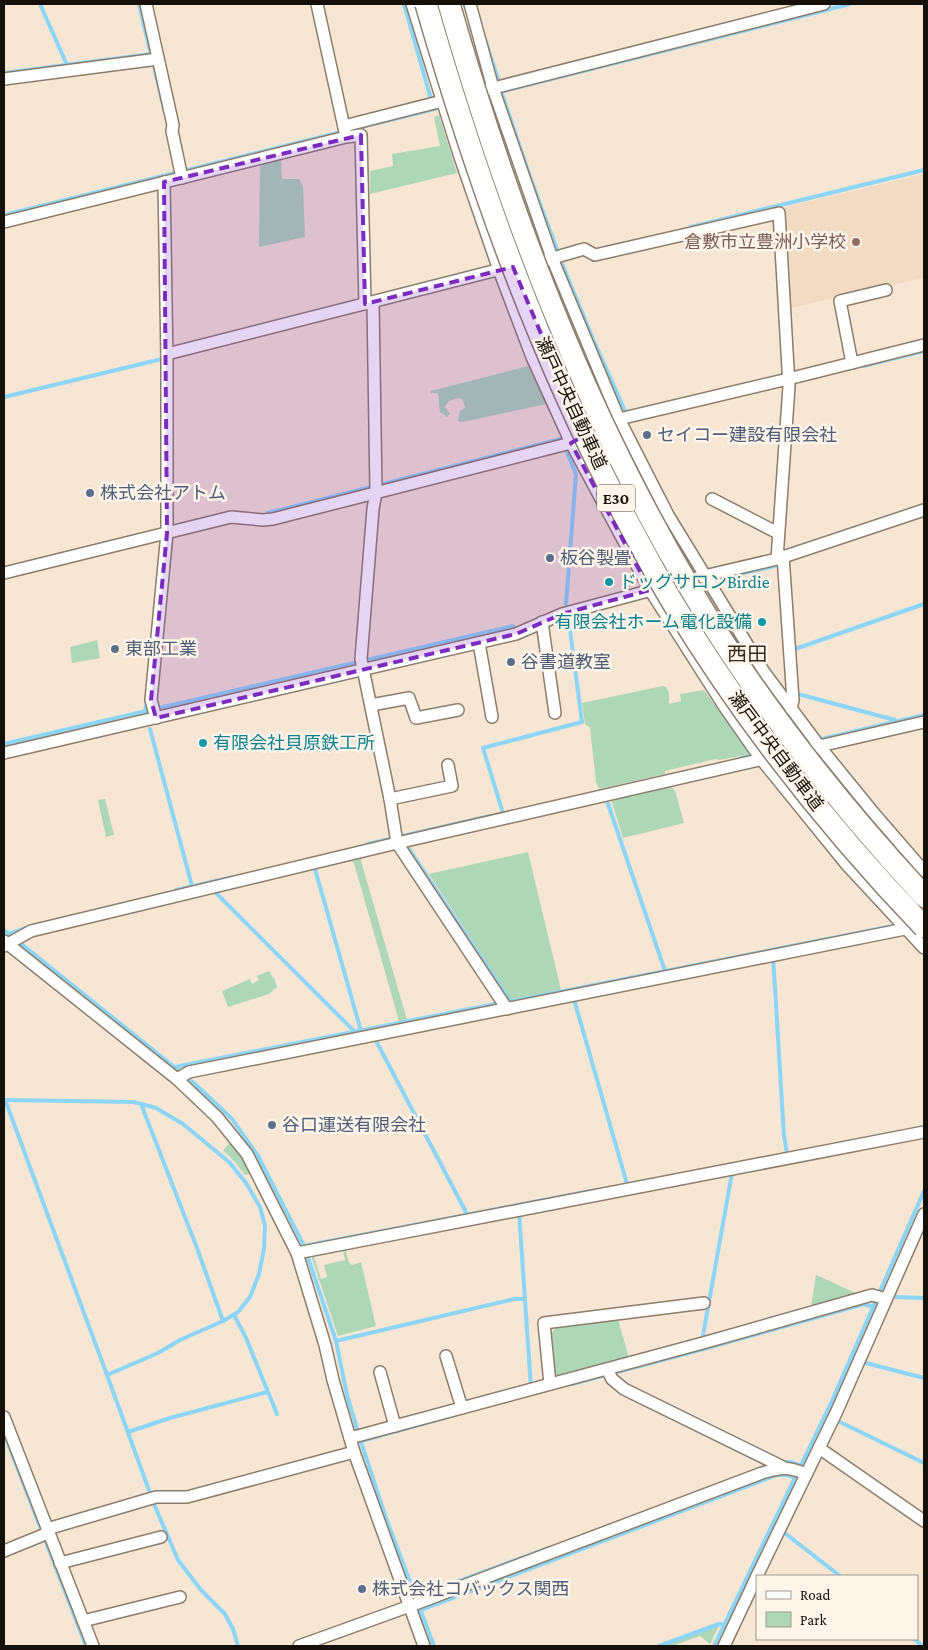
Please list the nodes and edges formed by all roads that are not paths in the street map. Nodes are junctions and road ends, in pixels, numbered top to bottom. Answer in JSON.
{"nodes":[{"id":1,"x":146,"y":4,"type":"edge"},
{"id":2,"x":317,"y":4,"type":"edge"},
{"id":3,"x":412,"y":4,"type":"edge"},
{"id":4,"x":426,"y":4,"type":"edge"},
{"id":5,"x":449,"y":4,"type":"edge"},
{"id":6,"x":470,"y":4,"type":"edge"},
{"id":7,"x":824,"y":4,"type":"edge"},
{"id":8,"x":154,"y":60,"type":"junction"},
{"id":9,"x":4,"y":79,"type":"edge"},
{"id":10,"x":493,"y":88,"type":"junction"},
{"id":11,"x":441,"y":100,"type":"junction"},
{"id":12,"x":345,"y":132,"type":"junction"},
{"id":13,"x":181,"y":173,"type":"junction"},
{"id":14,"x":164,"y":182,"type":"junction"},
{"id":15,"x":4,"y":222,"type":"edge"},
{"id":16,"x":552,"y":258,"type":"junction"},
{"id":17,"x":499,"y":270,"type":"junction"},
{"id":18,"x":886,"y":290,"type":"dead end"},
{"id":19,"x":371,"y":304,"type":"junction"},
{"id":20,"x":924,"y":345,"type":"edge"},
{"id":21,"x":167,"y":357,"type":"junction"},
{"id":22,"x":852,"y":363,"type":"junction"},
{"id":23,"x":790,"y":381,"type":"junction"},
{"id":24,"x":619,"y":418,"type":"junction"},
{"id":25,"x":571,"y":443,"type":"junction"},
{"id":26,"x":376,"y":488,"type":"junction"},
{"id":27,"x":712,"y":499,"type":"dead end"},
{"id":28,"x":924,"y":510,"type":"edge"},
{"id":29,"x":778,"y":533,"type":"junction"},
{"id":30,"x":165,"y":536,"type":"junction"},
{"id":31,"x":780,"y":557,"type":"junction"},
{"id":32,"x":4,"y":573,"type":"edge"},
{"id":33,"x":704,"y":576,"type":"junction"},
{"id":34,"x":650,"y":590,"type":"junction"},
{"id":35,"x":542,"y":622,"type":"junction"},
{"id":36,"x":479,"y":643,"type":"junction"},
{"id":37,"x":362,"y":664,"type":"junction"},
{"id":38,"x":371,"y":705,"type":"junction"},
{"id":39,"x":792,"y":709,"type":"junction"},
{"id":40,"x":458,"y":710,"type":"dead end"},
{"id":41,"x":155,"y":713,"type":"junction"},
{"id":42,"x":555,"y":713,"type":"dead end"},
{"id":43,"x":492,"y":716,"type":"dead end"},
{"id":44,"x":924,"y":722,"type":"edge"},
{"id":45,"x":820,"y":747,"type":"junction"},
{"id":46,"x":4,"y":753,"type":"edge"},
{"id":47,"x":761,"y":759,"type":"junction"},
{"id":48,"x":448,"y":765,"type":"dead end"},
{"id":49,"x":390,"y":799,"type":"junction"},
{"id":50,"x":399,"y":840,"type":"junction"},
{"id":51,"x":924,"y":871,"type":"edge"},
{"id":52,"x":924,"y":896,"type":"edge"},
{"id":53,"x":907,"y":926,"type":"edge"},
{"id":54,"x":10,"y":942,"type":"edge"},
{"id":55,"x":924,"y":948,"type":"edge"},
{"id":56,"x":507,"y":1009,"type":"junction"},
{"id":57,"x":182,"y":1076,"type":"junction"},
{"id":58,"x":924,"y":1132,"type":"edge"},
{"id":59,"x":924,"y":1214,"type":"edge"},
{"id":60,"x":919,"y":1237,"type":"edge"},
{"id":61,"x":303,"y":1252,"type":"junction"},
{"id":62,"x":880,"y":1298,"type":"junction"},
{"id":63,"x":704,"y":1303,"type":"dead end"},
{"id":64,"x":446,"y":1356,"type":"dead end"},
{"id":65,"x":607,"y":1369,"type":"junction"},
{"id":66,"x":380,"y":1372,"type":"dead end"},
{"id":67,"x":550,"y":1384,"type":"junction"},
{"id":68,"x":462,"y":1408,"type":"junction"},
{"id":69,"x":4,"y":1417,"type":"edge"},
{"id":70,"x":395,"y":1426,"type":"junction"},
{"id":71,"x":356,"y":1437,"type":"junction"},
{"id":72,"x":819,"y":1448,"type":"junction"},
{"id":73,"x":354,"y":1452,"type":"junction"},
{"id":74,"x":796,"y":1471,"type":"junction"},
{"id":75,"x":924,"y":1522,"type":"edge"},
{"id":76,"x":46,"y":1533,"type":"junction"},
{"id":77,"x":161,"y":1537,"type":"dead end"},
{"id":78,"x":4,"y":1550,"type":"edge"},
{"id":79,"x":60,"y":1563,"type":"junction"},
{"id":80,"x":757,"y":1575,"type":"edge"},
{"id":81,"x":756,"y":1578,"type":"edge"},
{"id":82,"x":180,"y":1597,"type":"dead end"},
{"id":83,"x":410,"y":1606,"type":"junction"},
{"id":84,"x":83,"y":1621,"type":"junction"},
{"id":85,"x":93,"y":1646,"type":"edge"},
{"id":86,"x":299,"y":1646,"type":"edge"},
{"id":87,"x":424,"y":1646,"type":"edge"},
{"id":88,"x":724,"y":1646,"type":"edge"}],
"edges":[{"from":1,"to":8,"type":"street"},
{"from":2,"to":12,"type":"street"},
{"from":3,"to":11,"type":"street"},
{"from":4,"to":53,"type":"highway","name":"瀬戸中央自動車道","number":"E30","bridge":true},
{"from":5,"to":52,"type":"highway","name":"瀬戸中央自動車道","number":"E30","bridge":true},
{"from":6,"to":10,"type":"street"},
{"from":7,"to":10,"type":"street"},
{"from":8,"to":9,"type":"street"},
{"from":8,"to":13,"type":"street"},
{"from":10,"to":11,"type":"street"},
{"from":10,"to":16,"type":"street"},
{"from":11,"to":12,"type":"street"},
{"from":11,"to":17,"type":"street"},
{"from":12,"to":13,"type":"street"},
{"from":12,"to":19,"type":"street"},
{"from":13,"to":14,"type":"street"},
{"from":14,"to":15,"type":"street"},
{"from":14,"to":21,"type":"street"},
{"from":16,"to":17,"type":"street"},
{"from":16,"to":23,"type":"street"},
{"from":16,"to":24,"type":"street"},
{"from":17,"to":19,"type":"street"},
{"from":17,"to":25,"type":"street"},
{"from":18,"to":22,"type":"street"},
{"from":19,"to":21,"type":"street"},
{"from":19,"to":26,"type":"street"},
{"from":20,"to":22,"type":"street"},
{"from":21,"to":30,"type":"street"},
{"from":22,"to":23,"type":"street"},
{"from":23,"to":24,"type":"street"},
{"from":23,"to":29,"type":"street"},
{"from":24,"to":25,"type":"street"},
{"from":24,"to":33,"type":"street"},
{"from":25,"to":26,"type":"street"},
{"from":25,"to":34,"type":"street"},
{"from":26,"to":30,"type":"street"},
{"from":26,"to":37,"type":"street"},
{"from":27,"to":29,"type":"street"},
{"from":28,"to":31,"type":"street"},
{"from":29,"to":31,"type":"street"},
{"from":30,"to":32,"type":"street"},
{"from":30,"to":41,"type":"street"},
{"from":31,"to":33,"type":"street"},
{"from":31,"to":39,"type":"street"},
{"from":33,"to":34,"type":"street"},
{"from":33,"to":39,"type":"street"},
{"from":34,"to":35,"type":"street"},
{"from":34,"to":47,"type":"street"},
{"from":35,"to":36,"type":"street"},
{"from":35,"to":42,"type":"street"},
{"from":36,"to":37,"type":"street"},
{"from":36,"to":43,"type":"street"},
{"from":37,"to":38,"type":"street"},
{"from":37,"to":41,"type":"street"},
{"from":38,"to":40,"type":"street"},
{"from":38,"to":49,"type":"street"},
{"from":39,"to":45,"type":"street"},
{"from":41,"to":46,"type":"street"},
{"from":44,"to":45,"type":"street"},
{"from":45,"to":47,"type":"street"},
{"from":45,"to":51,"type":"street"},
{"from":47,"to":50,"type":"street"},
{"from":47,"to":53,"type":"street"},
{"from":48,"to":49,"type":"street"},
{"from":49,"to":50,"type":"street"},
{"from":50,"to":54,"type":"street"},
{"from":50,"to":56,"type":"street"},
{"from":53,"to":55,"type":"street"},
{"from":53,"to":56,"type":"street"},
{"from":54,"to":57,"type":"street"},
{"from":56,"to":57,"type":"street"},
{"from":57,"to":61,"type":"street"},
{"from":58,"to":61,"type":"street"},
{"from":59,"to":60,"type":"street"},
{"from":60,"to":62,"type":"street"},
{"from":61,"to":71,"type":"street"},
{"from":62,"to":65,"type":"street"},
{"from":62,"to":72,"type":"street"},
{"from":63,"to":67,"type":"street"},
{"from":64,"to":68,"type":"street"},
{"from":65,"to":67,"type":"street"},
{"from":65,"to":74,"type":"street"},
{"from":66,"to":70,"type":"street"},
{"from":67,"to":68,"type":"street"},
{"from":68,"to":70,"type":"street"},
{"from":69,"to":76,"type":"street"},
{"from":70,"to":71,"type":"street"},
{"from":71,"to":73,"type":"street"},
{"from":72,"to":74,"type":"street"},
{"from":72,"to":75,"type":"street"},
{"from":73,"to":76,"type":"street"},
{"from":73,"to":83,"type":"street"},
{"from":74,"to":80,"type":"street"},
{"from":74,"to":83,"type":"street"},
{"from":76,"to":78,"type":"street"},
{"from":76,"to":79,"type":"street"},
{"from":77,"to":79,"type":"street"},
{"from":79,"to":84,"type":"street"},
{"from":81,"to":88,"type":"street"},
{"from":82,"to":84,"type":"street"},
{"from":83,"to":86,"type":"street"},
{"from":83,"to":87,"type":"street"},
{"from":84,"to":85,"type":"street"}]}
